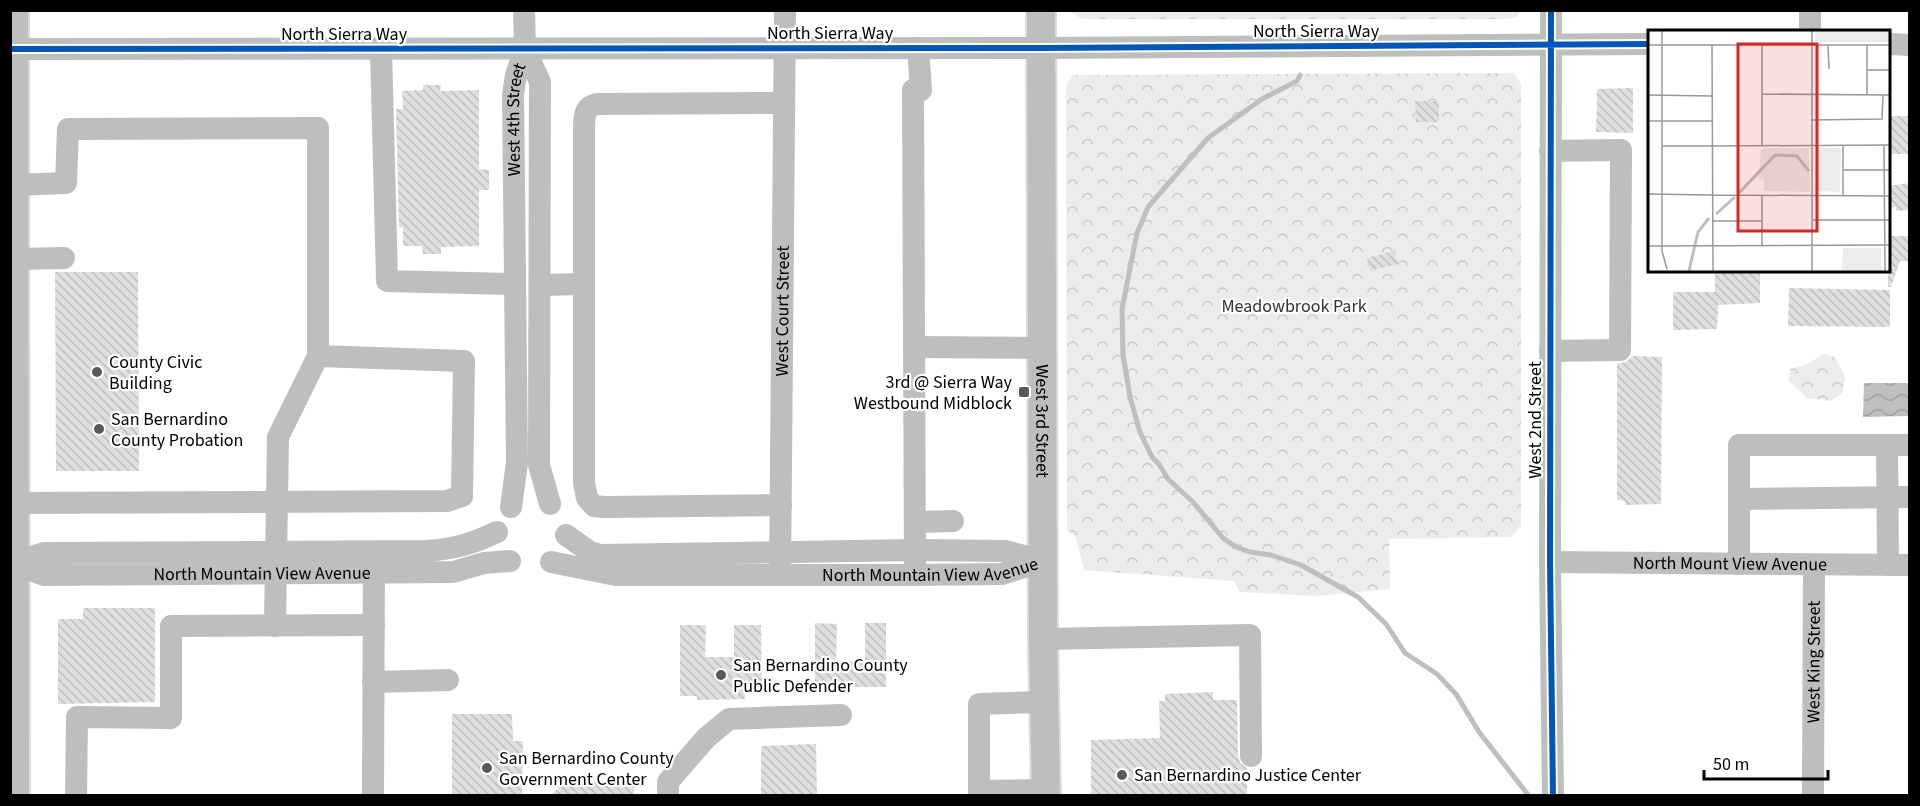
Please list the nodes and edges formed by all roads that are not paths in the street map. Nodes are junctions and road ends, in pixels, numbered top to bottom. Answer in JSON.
{"nodes":[{"id":1,"x":14,"y":10,"type":"edge"},
{"id":2,"x":524,"y":10,"type":"edge"},
{"id":3,"x":785,"y":10,"type":"edge"},
{"id":4,"x":1041,"y":10,"type":"edge"},
{"id":5,"x":1551,"y":10,"type":"edge"},
{"id":6,"x":1810,"y":10,"type":"edge"},
{"id":7,"x":1810,"y":30,"type":"edge"},
{"id":8,"x":1648,"y":44,"type":"edge"},
{"id":9,"x":1890,"y":44,"type":"edge"},
{"id":10,"x":1551,"y":45,"type":"junction"},
{"id":11,"x":1910,"y":45,"type":"edge"},
{"id":12,"x":785,"y":48,"type":"junction"},
{"id":13,"x":918,"y":48,"type":"junction"},
{"id":14,"x":1041,"y":48,"type":"junction"},
{"id":15,"x":12,"y":49,"type":"edge"},
{"id":16,"x":381,"y":49,"type":"junction"},
{"id":17,"x":525,"y":49,"type":"junction"},
{"id":18,"x":784,"y":102,"type":"junction"},
{"id":19,"x":1550,"y":151,"type":"junction"},
{"id":20,"x":14,"y":185,"type":"junction"},
{"id":21,"x":15,"y":258,"type":"junction"},
{"id":22,"x":64,"y":258,"type":"dead end"},
{"id":23,"x":515,"y":284,"type":"junction"},
{"id":24,"x":584,"y":284,"type":"junction"},
{"id":25,"x":540,"y":285,"type":"junction"},
{"id":26,"x":13,"y":343,"type":"edge"},
{"id":27,"x":915,"y":347,"type":"junction"},
{"id":28,"x":1043,"y":348,"type":"junction"},
{"id":29,"x":1550,"y":351,"type":"junction"},
{"id":30,"x":318,"y":357,"type":"junction"},
{"id":31,"x":13,"y":401,"type":"edge"},
{"id":32,"x":1898,"y":445,"type":"edge"},
{"id":33,"x":1898,"y":498,"type":"edge"},
{"id":34,"x":1739,"y":499,"type":"junction"},
{"id":35,"x":277,"y":502,"type":"junction"},
{"id":36,"x":16,"y":503,"type":"junction"},
{"id":37,"x":550,"y":504,"type":"junction"},
{"id":38,"x":781,"y":505,"type":"junction"},
{"id":39,"x":511,"y":507,"type":"junction"},
{"id":40,"x":953,"y":521,"type":"dead end"},
{"id":41,"x":915,"y":522,"type":"junction"},
{"id":42,"x":497,"y":532,"type":"junction"},
{"id":43,"x":566,"y":535,"type":"junction"},
{"id":44,"x":915,"y":550,"type":"junction"},
{"id":45,"x":374,"y":551,"type":"junction"},
{"id":46,"x":276,"y":552,"type":"junction"},
{"id":47,"x":510,"y":561,"type":"junction"},
{"id":48,"x":1043,"y":561,"type":"junction"},
{"id":49,"x":551,"y":562,"type":"junction"},
{"id":50,"x":1550,"y":562,"type":"junction"},
{"id":51,"x":13,"y":564,"type":"edge"},
{"id":52,"x":780,"y":564,"type":"junction"},
{"id":53,"x":1739,"y":564,"type":"junction"},
{"id":54,"x":1814,"y":565,"type":"junction"},
{"id":55,"x":1899,"y":565,"type":"edge"},
{"id":56,"x":276,"y":574,"type":"junction"},
{"id":57,"x":374,"y":574,"type":"junction"},
{"id":58,"x":915,"y":575,"type":"junction"},
{"id":59,"x":374,"y":625,"type":"junction"},
{"id":60,"x":275,"y":626,"type":"junction"},
{"id":61,"x":1043,"y":639,"type":"junction"},
{"id":62,"x":448,"y":680,"type":"dead end"},
{"id":63,"x":373,"y":681,"type":"junction"},
{"id":64,"x":1043,"y":702,"type":"junction"},
{"id":65,"x":841,"y":715,"type":"dead end"},
{"id":66,"x":1251,"y":756,"type":"dead end"},
{"id":67,"x":1553,"y":788,"type":"edge"},
{"id":68,"x":1046,"y":793,"type":"edge"},
{"id":69,"x":15,"y":795,"type":"edge"},
{"id":70,"x":76,"y":795,"type":"edge"},
{"id":71,"x":373,"y":795,"type":"edge"},
{"id":72,"x":668,"y":795,"type":"edge"},
{"id":73,"x":1813,"y":795,"type":"edge"}],
"edges":[{"from":1,"to":15,"type":"main road"},
{"from":2,"to":17,"type":"street"},
{"from":3,"to":12,"type":"street","name":"West Court Street"},
{"from":4,"to":14,"type":"main road","name":"West 3rd Street"},
{"from":5,"to":10,"type":"street","name":"West 2nd Street"},
{"from":6,"to":7,"type":"street"},
{"from":8,"to":10,"type":"street","name":"North Sierra Way"},
{"from":9,"to":11,"type":"street"},
{"from":10,"to":14,"type":"street","name":"North Sierra Way"},
{"from":10,"to":19,"type":"street","name":"West 2nd Street"},
{"from":12,"to":13,"type":"street","name":"North Sierra Way"},
{"from":12,"to":17,"type":"street","name":"North Sierra Way"},
{"from":12,"to":18,"type":"street","name":"West Court Street"},
{"from":13,"to":14,"type":"street","name":"North Sierra Way"},
{"from":13,"to":27,"type":"street"},
{"from":14,"to":28,"type":"main road","name":"West 3rd Street"},
{"from":15,"to":16,"type":"street","name":"North Sierra Way"},
{"from":15,"to":20,"type":"main road"},
{"from":16,"to":17,"type":"street","name":"North Sierra Way"},
{"from":16,"to":23,"type":"street"},
{"from":17,"to":23,"type":"street","name":"West 4th Street"},
{"from":17,"to":25,"type":"street","name":"West 4th Street"},
{"from":18,"to":24,"type":"street"},
{"from":18,"to":38,"type":"street","name":"West Court Street"},
{"from":19,"to":29,"type":"street","name":"West 2nd Street"},
{"from":19,"to":29,"type":"street"},
{"from":20,"to":21,"type":"main road"},
{"from":20,"to":30,"type":"street"},
{"from":21,"to":22,"type":"street"},
{"from":21,"to":26,"type":"main road"},
{"from":23,"to":39,"type":"street","name":"West 4th Street"},
{"from":24,"to":25,"type":"street"},
{"from":24,"to":38,"type":"street"},
{"from":25,"to":37,"type":"street","name":"West 4th Street"},
{"from":26,"to":31,"type":"main road"},
{"from":27,"to":28,"type":"street"},
{"from":27,"to":41,"type":"street"},
{"from":28,"to":48,"type":"main road","name":"West 3rd Street"},
{"from":29,"to":50,"type":"street","name":"West 2nd Street"},
{"from":30,"to":35,"type":"street"},
{"from":30,"to":35,"type":"street"},
{"from":31,"to":36,"type":"main road"},
{"from":32,"to":33,"type":"street"},
{"from":32,"to":34,"type":"street"},
{"from":33,"to":34,"type":"street"},
{"from":33,"to":55,"type":"street"},
{"from":34,"to":53,"type":"street"},
{"from":35,"to":36,"type":"street"},
{"from":35,"to":46,"type":"street"},
{"from":36,"to":51,"type":"main road"},
{"from":37,"to":39,"type":"street"},
{"from":37,"to":43,"type":"street"},
{"from":38,"to":52,"type":"street","name":"West Court Street"},
{"from":39,"to":42,"type":"street"},
{"from":40,"to":41,"type":"street"},
{"from":41,"to":44,"type":"street"},
{"from":42,"to":45,"type":"street","name":"North Mountain View Avenue"},
{"from":42,"to":47,"type":"street"},
{"from":43,"to":49,"type":"street"},
{"from":43,"to":52,"type":"street","name":"North Mountain View Avenue"},
{"from":44,"to":48,"type":"street","name":"North Mountain View Avenue"},
{"from":44,"to":52,"type":"street","name":"North Mountain View Avenue"},
{"from":44,"to":58,"type":"street"},
{"from":45,"to":46,"type":"street","name":"North Mountain View Avenue"},
{"from":45,"to":57,"type":"street"},
{"from":46,"to":51,"type":"street","name":"North Mountain View Avenue"},
{"from":46,"to":56,"type":"street"},
{"from":47,"to":49,"type":"street"},
{"from":47,"to":57,"type":"street","name":"North Mountain View Avenue"},
{"from":48,"to":58,"type":"street","name":"North Mountain View Avenue"},
{"from":48,"to":61,"type":"main road","name":"West 3rd Street"},
{"from":49,"to":52,"type":"street","name":"North Mountain View Avenue"},
{"from":50,"to":53,"type":"street","name":"North Mount View Avenue"},
{"from":50,"to":67,"type":"street","name":"West 2nd Street"},
{"from":51,"to":56,"type":"street","name":"North Mountain View Avenue"},
{"from":51,"to":69,"type":"main road"},
{"from":52,"to":58,"type":"street","name":"North Mountain View Avenue"},
{"from":53,"to":54,"type":"street","name":"North Mount View Avenue"},
{"from":54,"to":55,"type":"street","name":"North Mount View Avenue"},
{"from":54,"to":73,"type":"street","name":"West King Street"},
{"from":56,"to":57,"type":"street","name":"North Mountain View Avenue"},
{"from":56,"to":60,"type":"street"},
{"from":57,"to":59,"type":"street"},
{"from":59,"to":60,"type":"street"},
{"from":59,"to":63,"type":"street"},
{"from":60,"to":70,"type":"street"},
{"from":61,"to":64,"type":"main road","name":"West 3rd Street"},
{"from":61,"to":66,"type":"street"},
{"from":62,"to":63,"type":"street"},
{"from":63,"to":71,"type":"street"},
{"from":64,"to":68,"type":"main road","name":"West 3rd Street"},
{"from":64,"to":68,"type":"street"},
{"from":65,"to":72,"type":"street"}]}
